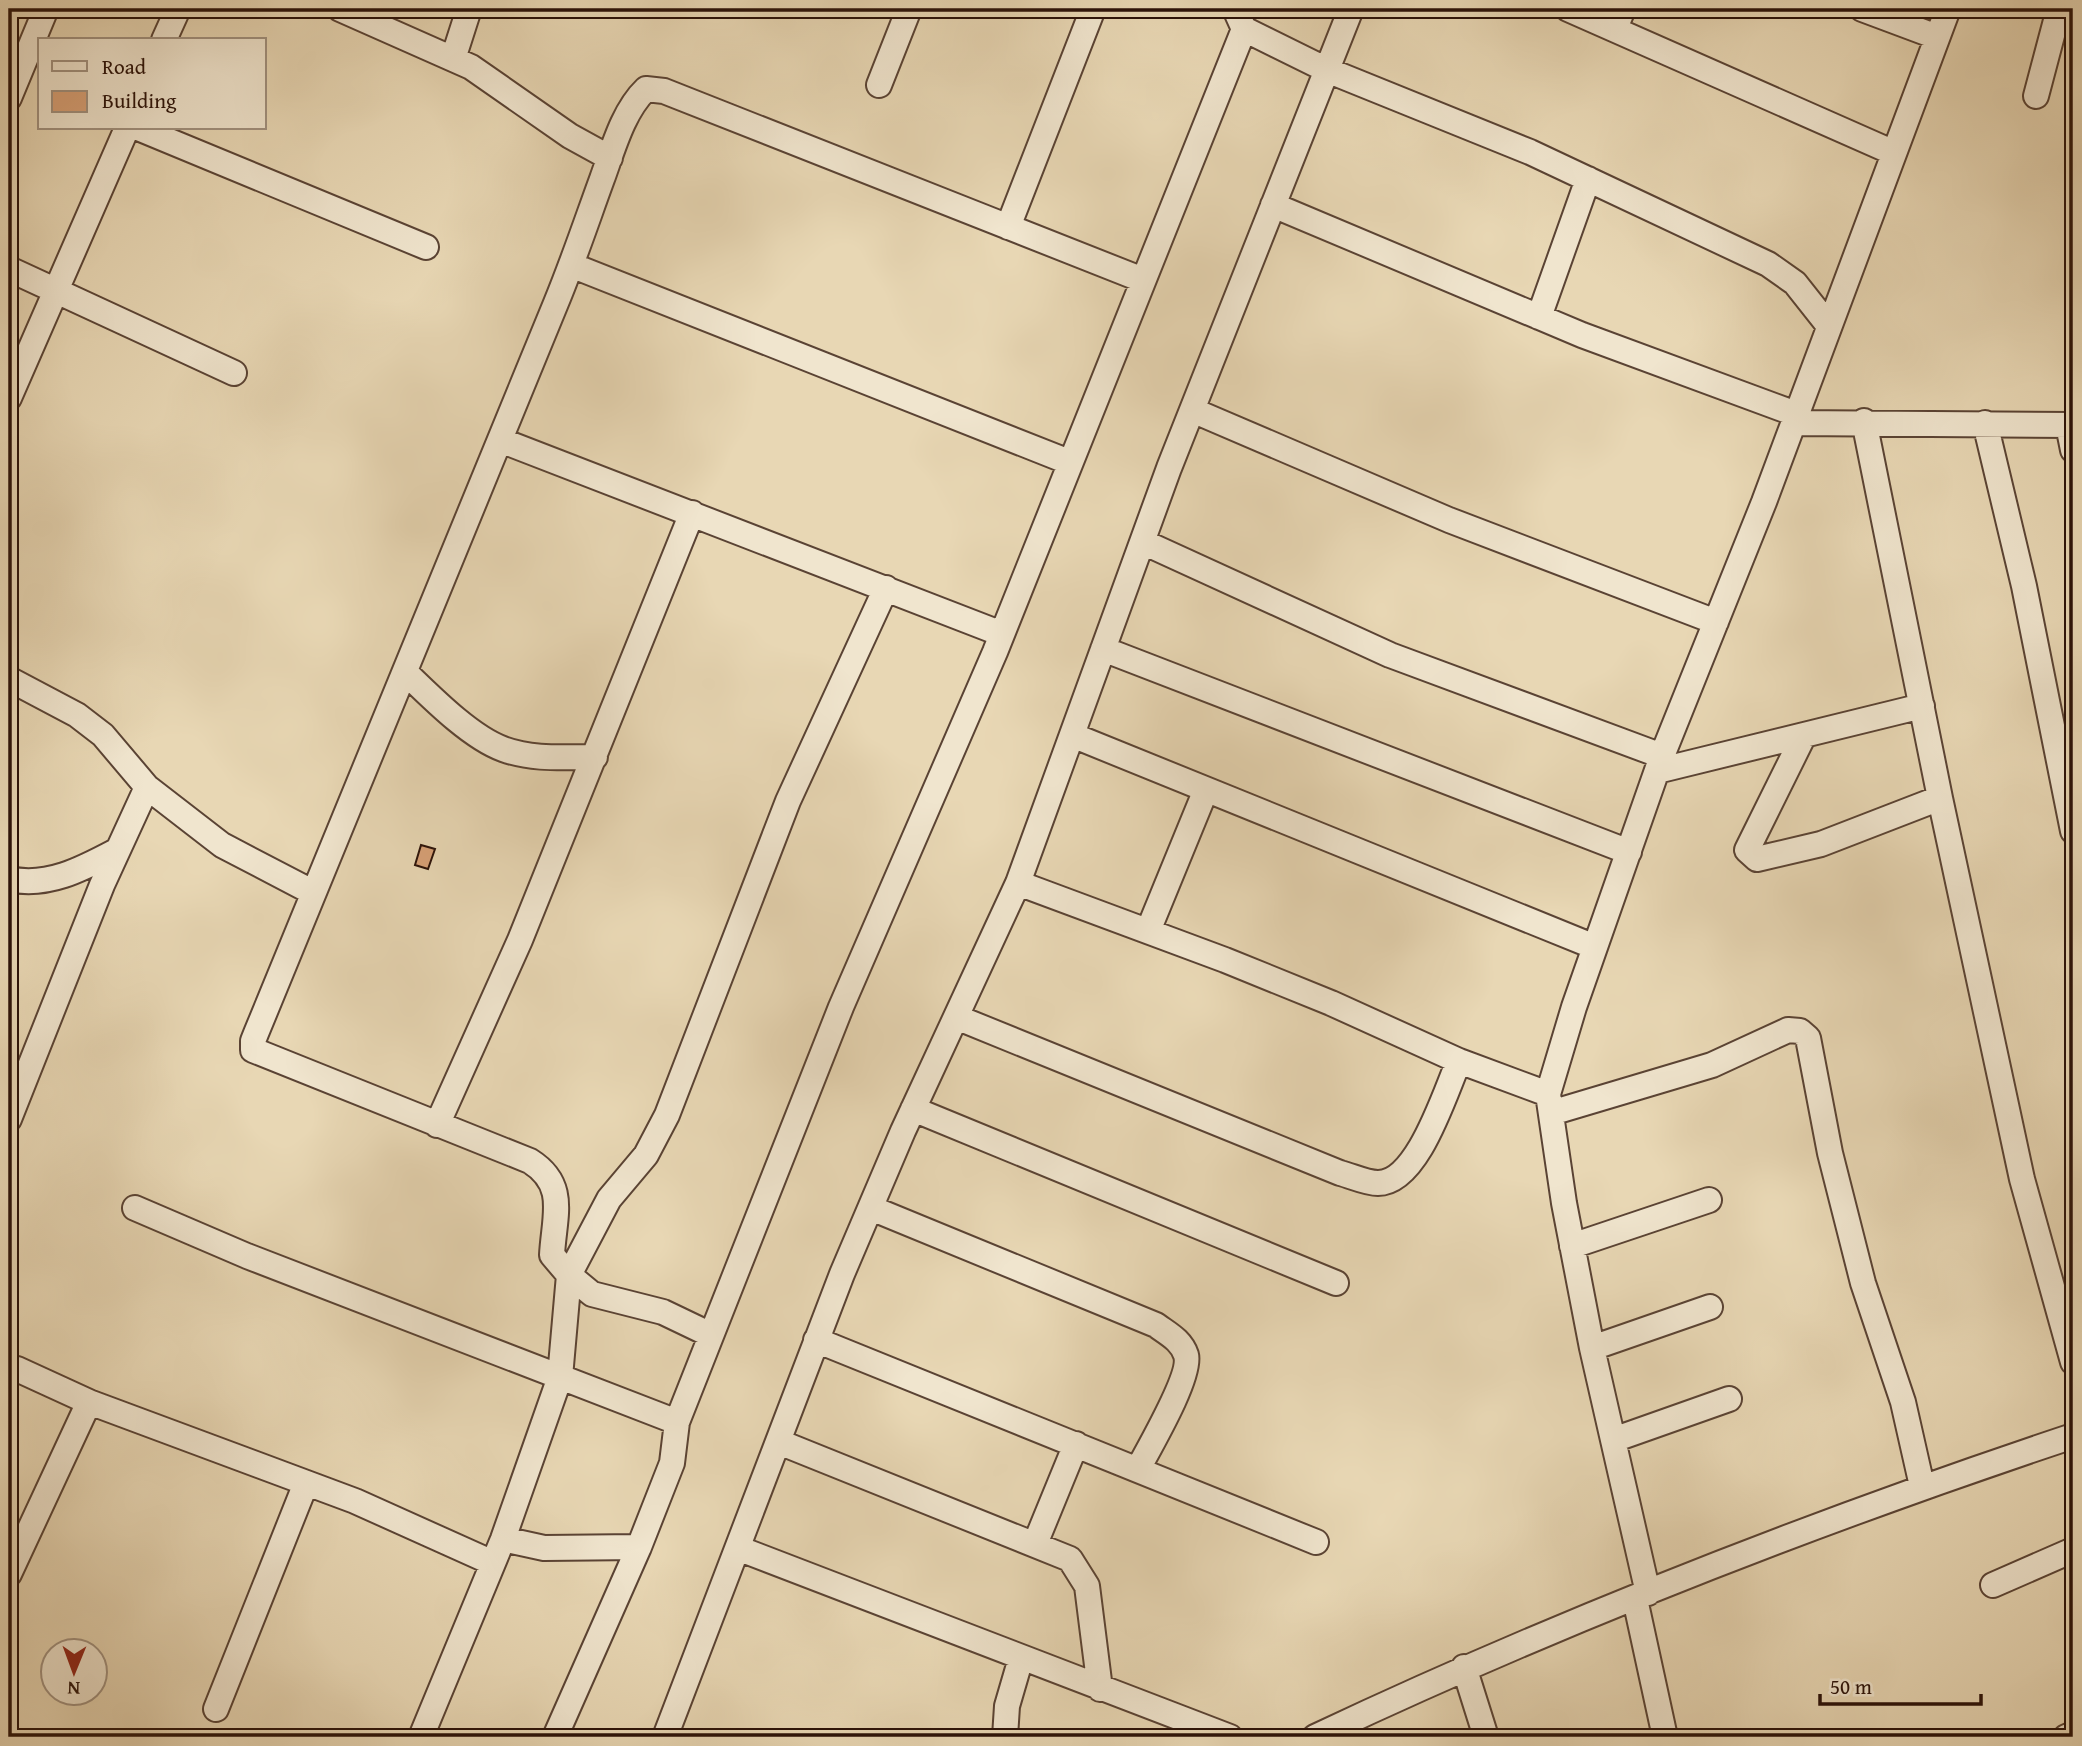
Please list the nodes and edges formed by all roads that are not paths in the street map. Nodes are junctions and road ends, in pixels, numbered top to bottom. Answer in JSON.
{"nodes":[{"id":1,"x":46,"y":9,"type":"edge"},
{"id":2,"x":178,"y":9,"type":"edge"},
{"id":3,"x":340,"y":9,"type":"edge"},
{"id":4,"x":469,"y":9,"type":"edge"},
{"id":5,"x":909,"y":9,"type":"edge"},
{"id":6,"x":1093,"y":9,"type":"edge"},
{"id":7,"x":1351,"y":9,"type":"edge"},
{"id":8,"x":1568,"y":9,"type":"edge"},
{"id":9,"x":1862,"y":9,"type":"edge"},
{"id":10,"x":1948,"y":9,"type":"edge"},
{"id":11,"x":2059,"y":9,"type":"edge"},
{"id":12,"x":1240,"y":19,"type":"edge"},
{"id":13,"x":1619,"y":19,"type":"edge"},
{"id":14,"x":1937,"y":37,"type":"junction"},
{"id":15,"x":165,"y":38,"type":"edge"},
{"id":16,"x":453,"y":59,"type":"junction"},
{"id":17,"x":1327,"y":71,"type":"junction"},
{"id":18,"x":879,"y":85,"type":"dead end"},
{"id":19,"x":2036,"y":96,"type":"dead end"},
{"id":20,"x":9,"y":98,"type":"edge"},
{"id":21,"x":126,"y":130,"type":"edge"},
{"id":22,"x":143,"y":130,"type":"edge"},
{"id":23,"x":1892,"y":152,"type":"junction"},
{"id":24,"x":610,"y":158,"type":"junction"},
{"id":25,"x":1588,"y":179,"type":"junction"},
{"id":26,"x":1273,"y":205,"type":"junction"},
{"id":27,"x":1008,"y":227,"type":"junction"},
{"id":28,"x":426,"y":247,"type":"dead end"},
{"id":29,"x":570,"y":265,"type":"junction"},
{"id":30,"x":9,"y":269,"type":"edge"},
{"id":31,"x":1143,"y":280,"type":"junction"},
{"id":32,"x":57,"y":290,"type":"junction"},
{"id":33,"x":1539,"y":317,"type":"junction"},
{"id":34,"x":1829,"y":326,"type":"junction"},
{"id":35,"x":234,"y":373,"type":"dead end"},
{"id":36,"x":9,"y":398,"type":"edge"},
{"id":37,"x":1192,"y":410,"type":"junction"},
{"id":38,"x":1794,"y":419,"type":"junction"},
{"id":39,"x":1864,"y":421,"type":"junction"},
{"id":40,"x":1984,"y":424,"type":"junction"},
{"id":41,"x":2070,"y":425,"type":"edge"},
{"id":42,"x":500,"y":440,"type":"junction"},
{"id":43,"x":2073,"y":450,"type":"edge"},
{"id":44,"x":1069,"y":462,"type":"junction"},
{"id":45,"x":692,"y":513,"type":"junction"},
{"id":46,"x":1143,"y":542,"type":"junction"},
{"id":47,"x":886,"y":588,"type":"junction"},
{"id":48,"x":1716,"y":622,"type":"junction"},
{"id":49,"x":1002,"y":634,"type":"junction"},
{"id":50,"x":1103,"y":649,"type":"junction"},
{"id":51,"x":405,"y":672,"type":"junction"},
{"id":52,"x":9,"y":679,"type":"edge"},
{"id":53,"x":1922,"y":706,"type":"junction"},
{"id":54,"x":1072,"y":735,"type":"junction"},
{"id":55,"x":1804,"y":735,"type":"junction"},
{"id":56,"x":595,"y":757,"type":"junction"},
{"id":57,"x":1660,"y":763,"type":"junction"},
{"id":58,"x":147,"y":786,"type":"junction"},
{"id":59,"x":1205,"y":792,"type":"junction"},
{"id":60,"x":1940,"y":798,"type":"junction"},
{"id":61,"x":2073,"y":831,"type":"edge"},
{"id":62,"x":118,"y":850,"type":"junction"},
{"id":63,"x":1629,"y":852,"type":"junction"},
{"id":64,"x":9,"y":879,"type":"edge"},
{"id":65,"x":1017,"y":883,"type":"junction"},
{"id":66,"x":312,"y":892,"type":"junction"},
{"id":67,"x":1148,"y":931,"type":"junction"},
{"id":68,"x":1595,"y":947,"type":"junction"},
{"id":69,"x":956,"y":1017,"type":"junction"},
{"id":70,"x":1459,"y":1060,"type":"junction"},
{"id":71,"x":14,"y":1092,"type":"edge"},
{"id":72,"x":1550,"y":1103,"type":"junction"},
{"id":73,"x":913,"y":1109,"type":"junction"},
{"id":74,"x":9,"y":1119,"type":"edge"},
{"id":75,"x":437,"y":1125,"type":"junction"},
{"id":76,"x":1709,"y":1200,"type":"dead end"},
{"id":77,"x":135,"y":1208,"type":"dead end"},
{"id":78,"x":871,"y":1208,"type":"junction"},
{"id":79,"x":1572,"y":1246,"type":"junction"},
{"id":80,"x":569,"y":1275,"type":"junction"},
{"id":81,"x":1336,"y":1283,"type":"dead end"},
{"id":82,"x":1710,"y":1307,"type":"dead end"},
{"id":83,"x":711,"y":1335,"type":"junction"},
{"id":84,"x":816,"y":1340,"type":"junction"},
{"id":85,"x":1592,"y":1348,"type":"junction"},
{"id":86,"x":2073,"y":1362,"type":"edge"},
{"id":87,"x":17,"y":1369,"type":"dead end"},
{"id":88,"x":560,"y":1377,"type":"junction"},
{"id":89,"x":1729,"y":1399,"type":"dead end"},
{"id":90,"x":89,"y":1402,"type":"junction"},
{"id":91,"x":677,"y":1422,"type":"junction"},
{"id":92,"x":2073,"y":1439,"type":"edge"},
{"id":93,"x":1613,"y":1440,"type":"junction"},
{"id":94,"x":779,"y":1442,"type":"junction"},
{"id":95,"x":1076,"y":1444,"type":"junction"},
{"id":96,"x":1138,"y":1469,"type":"junction"},
{"id":97,"x":306,"y":1483,"type":"junction"},
{"id":98,"x":1922,"y":1486,"type":"junction"},
{"id":99,"x":503,"y":1539,"type":"junction"},
{"id":100,"x":1316,"y":1542,"type":"dead end"},
{"id":101,"x":1035,"y":1544,"type":"junction"},
{"id":102,"x":639,"y":1548,"type":"junction"},
{"id":103,"x":740,"y":1549,"type":"junction"},
{"id":104,"x":2073,"y":1550,"type":"edge"},
{"id":105,"x":493,"y":1563,"type":"junction"},
{"id":106,"x":9,"y":1574,"type":"edge"},
{"id":107,"x":1993,"y":1585,"type":"dead end"},
{"id":108,"x":1641,"y":1596,"type":"junction"},
{"id":109,"x":1021,"y":1658,"type":"junction"},
{"id":110,"x":1464,"y":1667,"type":"junction"},
{"id":111,"x":1100,"y":1689,"type":"junction"},
{"id":112,"x":216,"y":1709,"type":"dead end"},
{"id":113,"x":2073,"y":1734,"type":"edge"},
{"id":114,"x":421,"y":1737,"type":"edge"},
{"id":115,"x":555,"y":1737,"type":"edge"},
{"id":116,"x":665,"y":1737,"type":"edge"},
{"id":117,"x":1005,"y":1737,"type":"edge"},
{"id":118,"x":1230,"y":1737,"type":"edge"},
{"id":119,"x":1315,"y":1737,"type":"edge"},
{"id":120,"x":1486,"y":1737,"type":"edge"},
{"id":121,"x":1665,"y":1737,"type":"edge"},
{"id":122,"x":2066,"y":1737,"type":"edge"}],
"edges":[{"from":1,"to":20,"type":"street"},
{"from":2,"to":15,"type":"street"},
{"from":3,"to":16,"type":"street"},
{"from":4,"to":16,"type":"street"},
{"from":5,"to":18,"type":"street"},
{"from":6,"to":27,"type":"street"},
{"from":7,"to":17,"type":"street"},
{"from":8,"to":13,"type":"street"},
{"from":9,"to":14,"type":"street"},
{"from":10,"to":14,"type":"street"},
{"from":11,"to":19,"type":"street"},
{"from":12,"to":17,"type":"street"},
{"from":12,"to":31,"type":"street"},
{"from":13,"to":23,"type":"street"},
{"from":14,"to":23,"type":"street"},
{"from":16,"to":24,"type":"street"},
{"from":17,"to":25,"type":"street"},
{"from":17,"to":26,"type":"street"},
{"from":21,"to":32,"type":"street"},
{"from":22,"to":28,"type":"street"},
{"from":23,"to":34,"type":"street"},
{"from":24,"to":27,"type":"street"},
{"from":24,"to":29,"type":"street"},
{"from":25,"to":33,"type":"street"},
{"from":25,"to":34,"type":"street"},
{"from":26,"to":33,"type":"street"},
{"from":26,"to":37,"type":"street"},
{"from":27,"to":31,"type":"street"},
{"from":29,"to":42,"type":"street"},
{"from":29,"to":44,"type":"street"},
{"from":30,"to":32,"type":"street"},
{"from":31,"to":44,"type":"street"},
{"from":32,"to":35,"type":"street"},
{"from":32,"to":36,"type":"street"},
{"from":33,"to":38,"type":"street"},
{"from":34,"to":38,"type":"street"},
{"from":37,"to":46,"type":"street"},
{"from":37,"to":48,"type":"street"},
{"from":38,"to":39,"type":"street"},
{"from":38,"to":48,"type":"street"},
{"from":39,"to":40,"type":"street"},
{"from":39,"to":53,"type":"street"},
{"from":40,"to":41,"type":"street"},
{"from":40,"to":61,"type":"street"},
{"from":41,"to":43,"type":"street"},
{"from":42,"to":45,"type":"street"},
{"from":42,"to":51,"type":"street"},
{"from":44,"to":49,"type":"street"},
{"from":45,"to":47,"type":"street"},
{"from":45,"to":56,"type":"street"},
{"from":46,"to":50,"type":"street"},
{"from":46,"to":57,"type":"street"},
{"from":47,"to":49,"type":"street"},
{"from":47,"to":80,"type":"street"},
{"from":48,"to":57,"type":"street"},
{"from":49,"to":83,"type":"street"},
{"from":50,"to":54,"type":"street"},
{"from":50,"to":63,"type":"street"},
{"from":51,"to":56,"type":"street"},
{"from":51,"to":66,"type":"street"},
{"from":52,"to":58,"type":"street"},
{"from":53,"to":55,"type":"street"},
{"from":53,"to":60,"type":"street"},
{"from":54,"to":59,"type":"street"},
{"from":54,"to":65,"type":"street"},
{"from":55,"to":57,"type":"street"},
{"from":55,"to":60,"type":"street"},
{"from":56,"to":75,"type":"street"},
{"from":57,"to":63,"type":"street"},
{"from":58,"to":62,"type":"street"},
{"from":58,"to":66,"type":"street"},
{"from":59,"to":67,"type":"street"},
{"from":59,"to":68,"type":"street"},
{"from":60,"to":86,"type":"street"},
{"from":62,"to":64,"type":"street"},
{"from":62,"to":71,"type":"street"},
{"from":63,"to":68,"type":"street"},
{"from":65,"to":67,"type":"street"},
{"from":65,"to":69,"type":"street"},
{"from":66,"to":75,"type":"street"},
{"from":67,"to":70,"type":"street"},
{"from":68,"to":72,"type":"street"},
{"from":69,"to":70,"type":"street"},
{"from":69,"to":73,"type":"street"},
{"from":70,"to":72,"type":"street"},
{"from":71,"to":74,"type":"street"},
{"from":72,"to":79,"type":"street"},
{"from":72,"to":98,"type":"street"},
{"from":73,"to":78,"type":"street"},
{"from":73,"to":81,"type":"street"},
{"from":75,"to":80,"type":"street"},
{"from":76,"to":79,"type":"street"},
{"from":77,"to":88,"type":"street"},
{"from":78,"to":84,"type":"street"},
{"from":78,"to":96,"type":"street"},
{"from":79,"to":85,"type":"street"},
{"from":80,"to":83,"type":"street"},
{"from":80,"to":88,"type":"street"},
{"from":82,"to":85,"type":"street"},
{"from":83,"to":91,"type":"street"},
{"from":84,"to":94,"type":"street"},
{"from":84,"to":95,"type":"street"},
{"from":85,"to":93,"type":"street"},
{"from":87,"to":90,"type":"street"},
{"from":88,"to":91,"type":"street"},
{"from":88,"to":99,"type":"street"},
{"from":89,"to":93,"type":"street"},
{"from":90,"to":97,"type":"street"},
{"from":90,"to":106,"type":"street"},
{"from":91,"to":102,"type":"street"},
{"from":92,"to":98,"type":"street"},
{"from":93,"to":108,"type":"street"},
{"from":94,"to":101,"type":"street"},
{"from":94,"to":103,"type":"street"},
{"from":95,"to":96,"type":"street"},
{"from":95,"to":101,"type":"street"},
{"from":96,"to":100,"type":"street"},
{"from":97,"to":105,"type":"street"},
{"from":97,"to":112,"type":"street"},
{"from":98,"to":108,"type":"street"},
{"from":99,"to":102,"type":"street"},
{"from":99,"to":105,"type":"street"},
{"from":101,"to":111,"type":"street"},
{"from":102,"to":115,"type":"street"},
{"from":103,"to":109,"type":"street"},
{"from":103,"to":116,"type":"street"},
{"from":104,"to":107,"type":"street"},
{"from":105,"to":114,"type":"street"},
{"from":108,"to":110,"type":"street"},
{"from":108,"to":121,"type":"street"},
{"from":109,"to":111,"type":"street"},
{"from":109,"to":117,"type":"street"},
{"from":110,"to":119,"type":"street"},
{"from":110,"to":120,"type":"street"},
{"from":111,"to":118,"type":"street"},
{"from":113,"to":122,"type":"street"}]}
